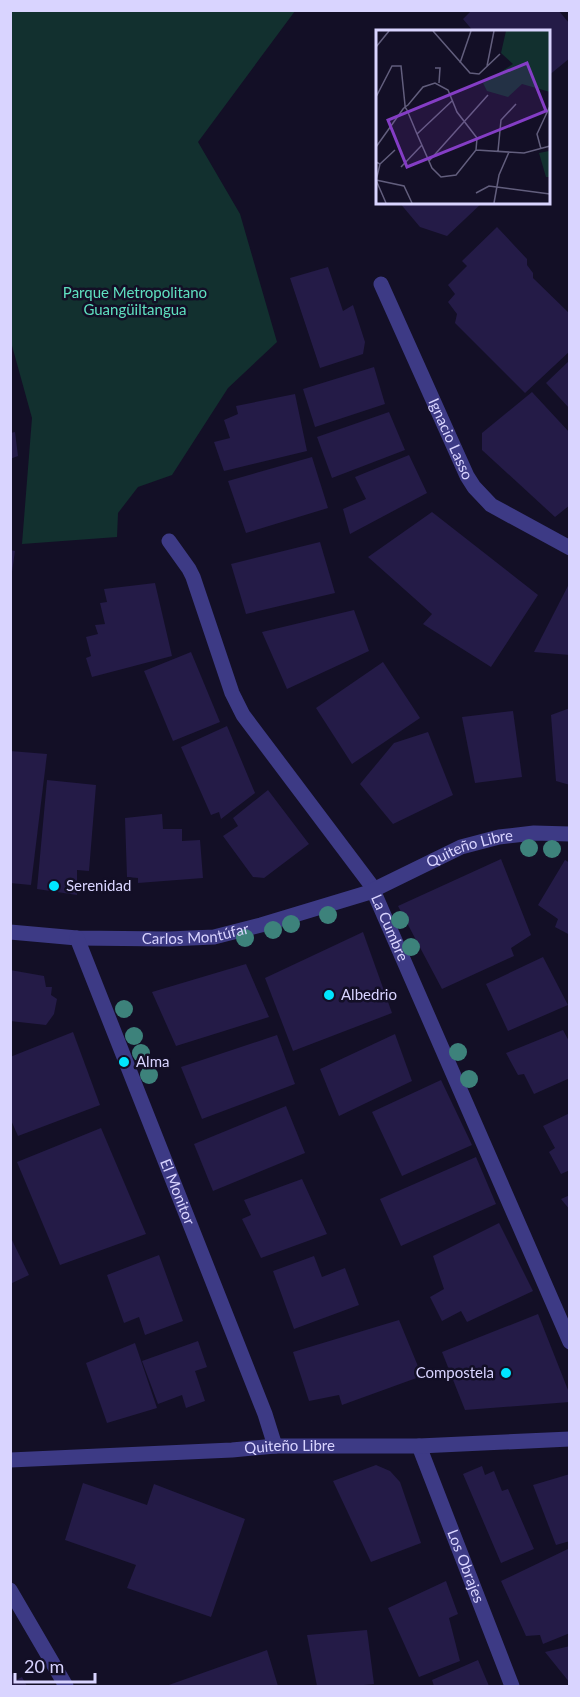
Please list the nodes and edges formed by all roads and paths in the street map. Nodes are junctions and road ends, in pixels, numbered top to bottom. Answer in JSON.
{"nodes":[{"id":1,"x":381,"y":284,"type":"dead end"},
{"id":2,"x":169,"y":541,"type":"dead end"},
{"id":3,"x":570,"y":548,"type":"edge"},
{"id":4,"x":570,"y":834,"type":"edge"},
{"id":5,"x":374,"y":889,"type":"junction"},
{"id":6,"x":10,"y":932,"type":"edge"},
{"id":7,"x":77,"y":938,"type":"junction"},
{"id":8,"x":570,"y":1342,"type":"edge"},
{"id":9,"x":570,"y":1439,"type":"edge"},
{"id":10,"x":275,"y":1446,"type":"junction"},
{"id":11,"x":419,"y":1446,"type":"junction"},
{"id":12,"x":10,"y":1460,"type":"edge"},
{"id":13,"x":10,"y":1590,"type":"edge"},
{"id":14,"x":66,"y":1686,"type":"edge"},
{"id":15,"x":512,"y":1686,"type":"edge"}],
"edges":[{"from":1,"to":3,"type":"street","name":"Ignacio Lasso"},
{"from":2,"to":5,"type":"street","name":"La Cumbre"},
{"from":4,"to":5,"type":"street","name":"Quiteño Libre"},
{"from":5,"to":7,"type":"street","name":"Carlos Montúfar"},
{"from":5,"to":8,"type":"street","name":"La Cumbre"},
{"from":6,"to":7,"type":"street","name":"Carlos Montúfar"},
{"from":7,"to":10,"type":"street","name":"El Monitor"},
{"from":9,"to":11,"type":"street","name":"Quiteño Libre"},
{"from":10,"to":11,"type":"street","name":"Quiteño Libre"},
{"from":10,"to":12,"type":"street","name":"Quiteño Libre"},
{"from":11,"to":15,"type":"street","name":"Los Obrajes"},
{"from":13,"to":14,"type":"street"}]}
